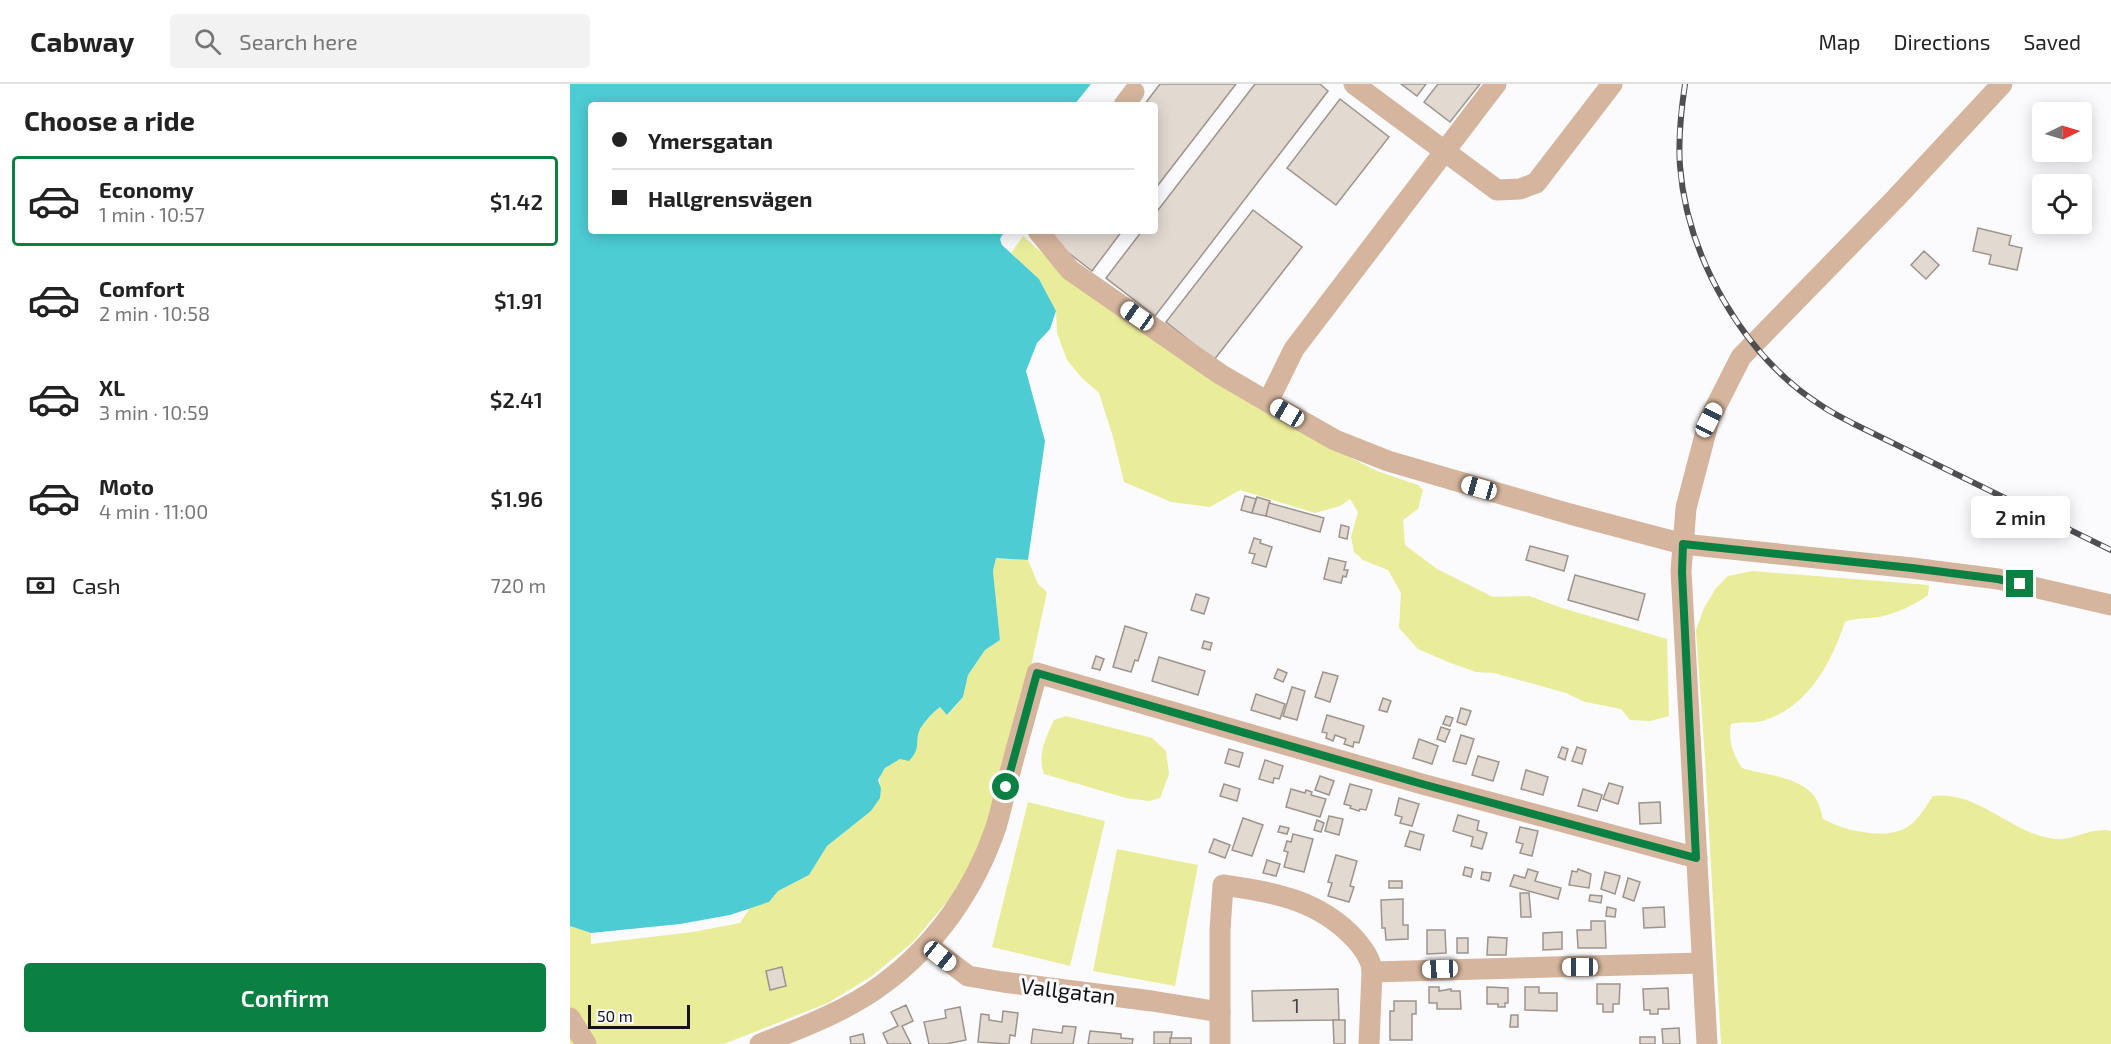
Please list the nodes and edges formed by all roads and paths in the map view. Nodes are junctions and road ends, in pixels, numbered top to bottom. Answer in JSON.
{"nodes":[{"id":1,"x":1354,"y":84,"type":"edge"},
{"id":2,"x":1496,"y":84,"type":"edge"},
{"id":3,"x":1612,"y":84,"type":"edge"},
{"id":4,"x":2002,"y":84,"type":"edge"},
{"id":5,"x":1446,"y":151,"type":"junction"},
{"id":6,"x":1040,"y":234,"type":"edge"},
{"id":7,"x":1268,"y":402,"type":"junction"},
{"id":8,"x":1683,"y":544,"type":"junction"},
{"id":9,"x":2111,"y":605,"type":"edge"},
{"id":10,"x":1696,"y":858,"type":"junction"},
{"id":11,"x":927,"y":945,"type":"junction"},
{"id":12,"x":1702,"y":963,"type":"junction"},
{"id":13,"x":1372,"y":972,"type":"junction"},
{"id":14,"x":1220,"y":1012,"type":"junction"},
{"id":15,"x":570,"y":1018,"type":"edge"},
{"id":16,"x":769,"y":1042,"type":"edge"},
{"id":17,"x":586,"y":1044,"type":"edge"},
{"id":18,"x":1220,"y":1044,"type":"edge"},
{"id":19,"x":1370,"y":1044,"type":"edge"},
{"id":20,"x":1707,"y":1044,"type":"edge"}],
"edges":[{"from":1,"to":5,"type":"street"},
{"from":2,"to":5,"type":"street"},
{"from":3,"to":5,"type":"street"},
{"from":4,"to":8,"type":"street"},
{"from":5,"to":7,"type":"street"},
{"from":6,"to":7,"type":"street"},
{"from":7,"to":8,"type":"street"},
{"from":8,"to":9,"type":"street"},
{"from":8,"to":10,"type":"street"},
{"from":10,"to":11,"type":"street"},
{"from":10,"to":12,"type":"street"},
{"from":11,"to":14,"type":"street","name":"Vallgatan"},
{"from":11,"to":16,"type":"street"},
{"from":12,"to":13,"type":"street"},
{"from":12,"to":20,"type":"street"},
{"from":13,"to":14,"type":"street"},
{"from":13,"to":19,"type":"street"},
{"from":14,"to":18,"type":"street"},
{"from":15,"to":17,"type":"street"}]}
